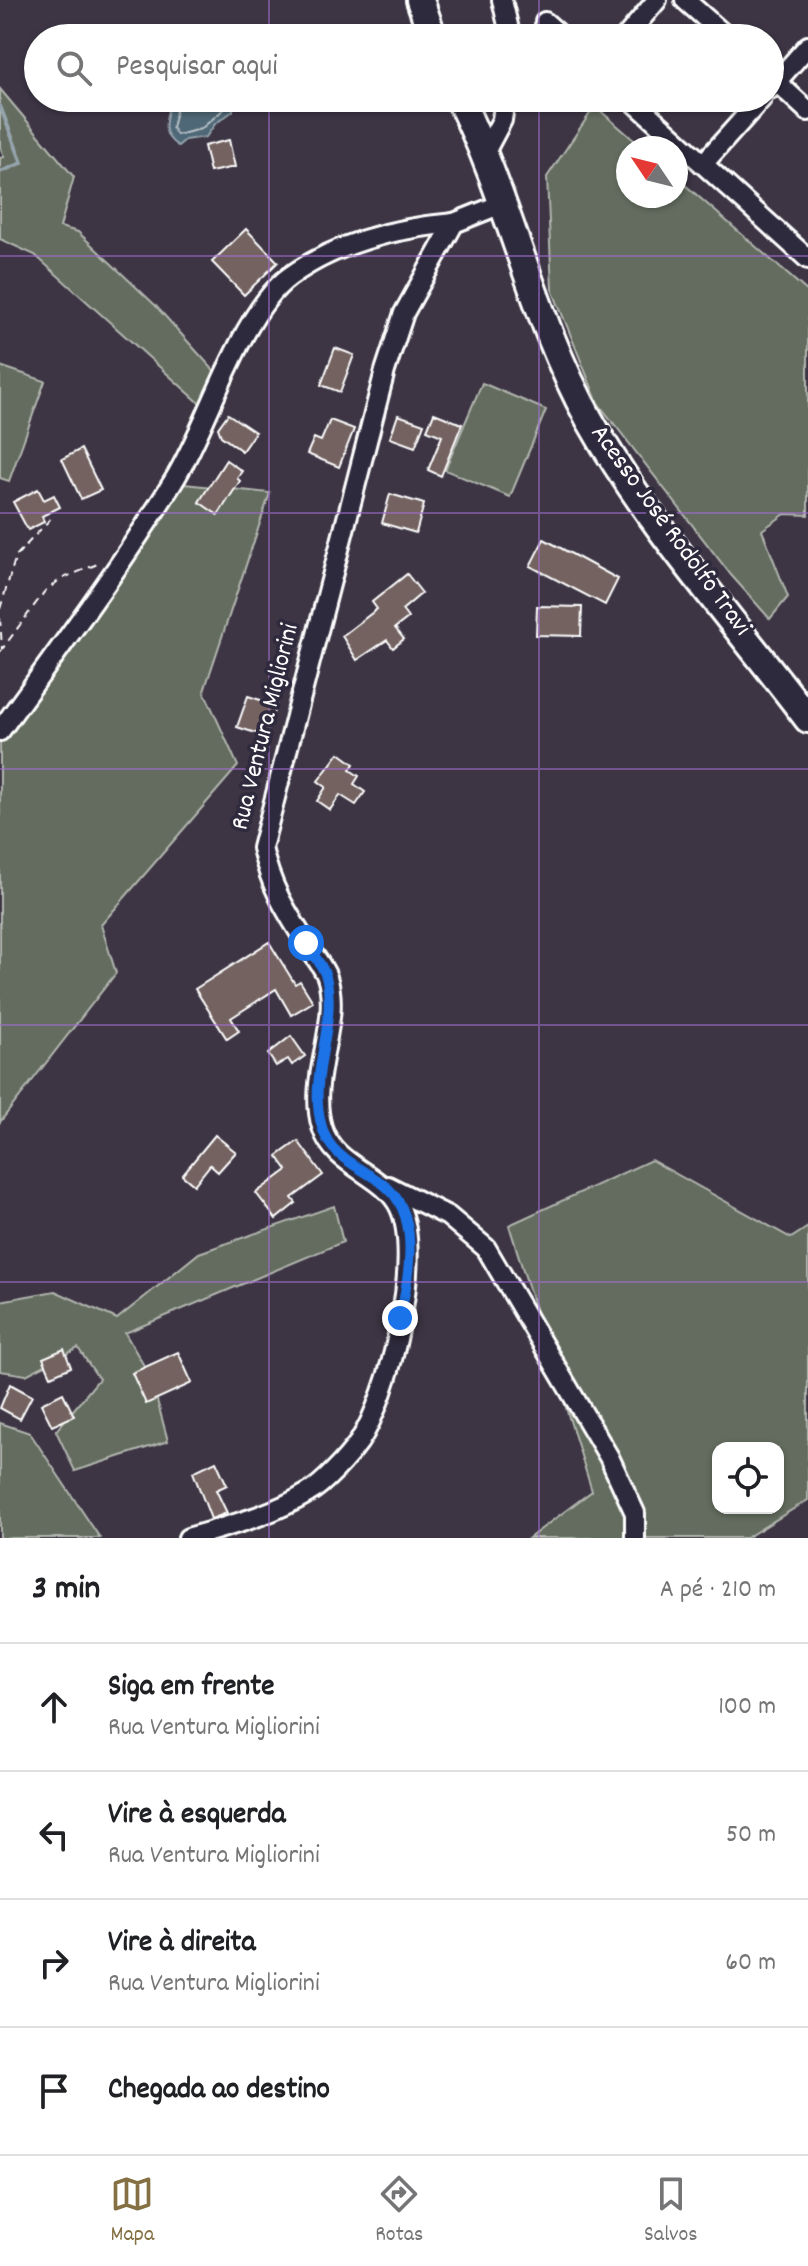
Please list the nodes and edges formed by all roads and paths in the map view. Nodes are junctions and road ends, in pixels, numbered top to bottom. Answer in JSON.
{"nodes":[{"id":1,"x":420,"y":0,"type":"edge"},
{"id":2,"x":502,"y":0,"type":"edge"},
{"id":3,"x":657,"y":0,"type":"edge"},
{"id":4,"x":685,"y":0,"type":"edge"},
{"id":5,"x":545,"y":22,"type":"dead end"},
{"id":6,"x":428,"y":24,"type":"edge"},
{"id":7,"x":508,"y":24,"type":"edge"},
{"id":8,"x":547,"y":24,"type":"edge"},
{"id":9,"x":637,"y":24,"type":"edge"},
{"id":10,"x":712,"y":24,"type":"edge"},
{"id":11,"x":808,"y":46,"type":"edge"},
{"id":12,"x":784,"y":70,"type":"edge"},
{"id":13,"x":784,"y":92,"type":"edge"},
{"id":14,"x":808,"y":111,"type":"edge"},
{"id":15,"x":466,"y":112,"type":"edge"},
{"id":16,"x":503,"y":112,"type":"edge"},
{"id":17,"x":645,"y":112,"type":"edge"},
{"id":18,"x":749,"y":112,"type":"edge"},
{"id":19,"x":485,"y":152,"type":"junction"},
{"id":20,"x":703,"y":164,"type":"junction"},
{"id":21,"x":504,"y":203,"type":"junction"},
{"id":22,"x":454,"y":223,"type":"junction"},
{"id":23,"x":808,"y":259,"type":"edge"},
{"id":24,"x":53,"y":516,"type":"dead end"},
{"id":25,"x":130,"y":549,"type":"junction"},
{"id":26,"x":0,"y":609,"type":"edge"},
{"id":27,"x":0,"y":618,"type":"edge"},
{"id":28,"x":1,"y":651,"type":"edge"},
{"id":29,"x":808,"y":719,"type":"edge"},
{"id":30,"x":0,"y":731,"type":"edge"},
{"id":31,"x":385,"y":1185,"type":"junction"},
{"id":32,"x":188,"y":1538,"type":"edge"},
{"id":33,"x":635,"y":1538,"type":"edge"}],
"edges":[{"from":1,"to":6,"type":"highway"},
{"from":2,"to":7,"type":"street"},
{"from":3,"to":9,"type":"street"},
{"from":4,"to":10,"type":"street"},
{"from":5,"to":8,"type":"street"},
{"from":11,"to":12,"type":"street"},
{"from":13,"to":14,"type":"street"},
{"from":15,"to":19,"type":"highway","name":"Acesso José Rodolfo Travi"},
{"from":16,"to":19,"type":"street"},
{"from":17,"to":20,"type":"street"},
{"from":18,"to":20,"type":"street"},
{"from":19,"to":21,"type":"highway","name":"Acesso José Rodolfo Travi"},
{"from":20,"to":23,"type":"street"},
{"from":21,"to":22,"type":"street"},
{"from":21,"to":29,"type":"highway","name":"Acesso José Rodolfo Travi"},
{"from":22,"to":25,"type":"street"},
{"from":22,"to":31,"type":"street","name":"Rua Ventura Migliorini"},
{"from":24,"to":26,"type":"path"},
{"from":25,"to":28,"type":"path"},
{"from":25,"to":30,"type":"street"},
{"from":27,"to":28,"type":"path"},
{"from":31,"to":32,"type":"street"},
{"from":31,"to":33,"type":"street","name":"Rua Ventura Migliorini"}]}
